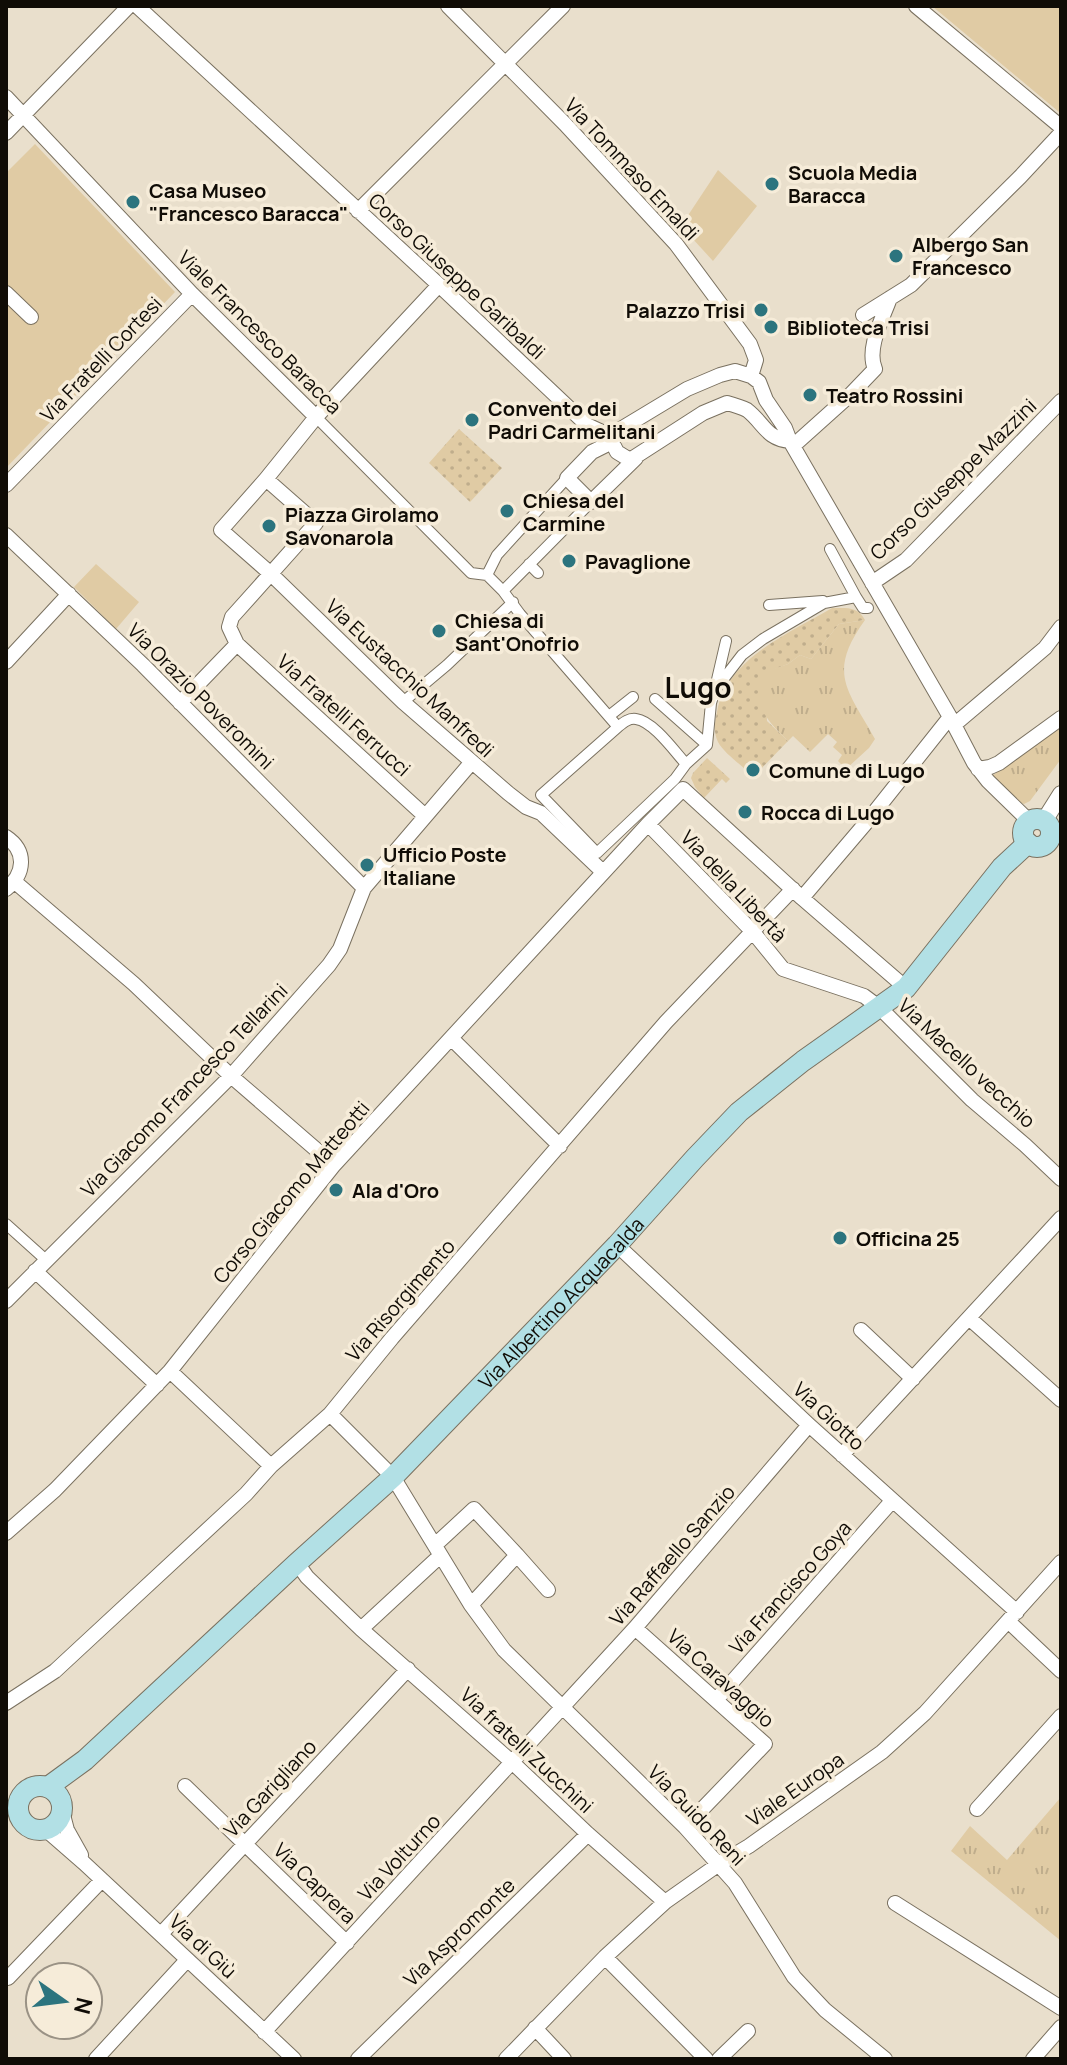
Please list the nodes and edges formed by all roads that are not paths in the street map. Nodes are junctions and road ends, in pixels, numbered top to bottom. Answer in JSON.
{"nodes":[{"id":1,"x":129,"y":6,"type":"edge"},
{"id":2,"x":137,"y":6,"type":"edge"},
{"id":3,"x":448,"y":6,"type":"edge"},
{"id":4,"x":563,"y":6,"type":"edge"},
{"id":5,"x":916,"y":6,"type":"edge"},
{"id":6,"x":506,"y":63,"type":"junction"},
{"id":7,"x":6,"y":97,"type":"edge"},
{"id":8,"x":24,"y":115,"type":"junction"},
{"id":9,"x":1061,"y":130,"type":"edge"},
{"id":10,"x":6,"y":133,"type":"edge"},
{"id":11,"x":358,"y":211,"type":"junction"},
{"id":12,"x":439,"y":285,"type":"junction"},
{"id":13,"x":6,"y":293,"type":"edge"},
{"id":14,"x":192,"y":294,"type":"junction"},
{"id":15,"x":890,"y":298,"type":"junction"},
{"id":16,"x":863,"y":315,"type":"dead end"},
{"id":17,"x":31,"y":317,"type":"dead end"},
{"id":18,"x":751,"y":376,"type":"junction"},
{"id":19,"x":1061,"y":401,"type":"edge"},
{"id":20,"x":316,"y":417,"type":"junction"},
{"id":21,"x":613,"y":440,"type":"junction"},
{"id":22,"x":792,"y":443,"type":"junction"},
{"id":23,"x":636,"y":458,"type":"junction"},
{"id":24,"x":567,"y":478,"type":"junction"},
{"id":25,"x":266,"y":479,"type":"junction"},
{"id":26,"x":6,"y":485,"type":"edge"},
{"id":27,"x":591,"y":502,"type":"junction"},
{"id":28,"x":6,"y":535,"type":"edge"},
{"id":29,"x":830,"y":549,"type":"dead end"},
{"id":30,"x":529,"y":564,"type":"junction"},
{"id":31,"x":538,"y":573,"type":"dead end"},
{"id":32,"x":271,"y":574,"type":"junction"},
{"id":33,"x":487,"y":575,"type":"junction"},
{"id":34,"x":872,"y":583,"type":"junction"},
{"id":35,"x":503,"y":591,"type":"junction"},
{"id":36,"x":69,"y":594,"type":"junction"},
{"id":37,"x":856,"y":597,"type":"junction"},
{"id":38,"x":833,"y":600,"type":"junction"},
{"id":39,"x":513,"y":602,"type":"junction"},
{"id":40,"x":769,"y":605,"type":"dead end"},
{"id":41,"x":868,"y":608,"type":"dead end"},
{"id":42,"x":1061,"y":627,"type":"edge"},
{"id":43,"x":726,"y":641,"type":"dead end"},
{"id":44,"x":237,"y":644,"type":"junction"},
{"id":45,"x":6,"y":662,"type":"edge"},
{"id":46,"x":715,"y":690,"type":"junction"},
{"id":47,"x":633,"y":697,"type":"dead end"},
{"id":48,"x":655,"y":699,"type":"dead end"},
{"id":49,"x":403,"y":702,"type":"junction"},
{"id":50,"x":180,"y":703,"type":"junction"},
{"id":51,"x":609,"y":716,"type":"junction"},
{"id":52,"x":950,"y":718,"type":"junction"},
{"id":53,"x":1061,"y":718,"type":"edge"},
{"id":54,"x":618,"y":727,"type":"junction"},
{"id":55,"x":707,"y":745,"type":"junction"},
{"id":56,"x":471,"y":763,"type":"junction"},
{"id":57,"x":686,"y":764,"type":"junction"},
{"id":58,"x":978,"y":769,"type":"junction"},
{"id":59,"x":683,"y":789,"type":"junction"},
{"id":60,"x":1061,"y":794,"type":"edge"},
{"id":61,"x":541,"y":795,"type":"junction"},
{"id":62,"x":526,"y":807,"type":"junction"},
{"id":63,"x":424,"y":815,"type":"junction"},
{"id":64,"x":1037,"y":822,"type":"junction"},
{"id":65,"x":648,"y":824,"type":"junction"},
{"id":66,"x":6,"y":837,"type":"edge"},
{"id":67,"x":1046,"y":847,"type":"edge"},
{"id":68,"x":603,"y":872,"type":"junction"},
{"id":69,"x":10,"y":885,"type":"edge"},
{"id":70,"x":364,"y":888,"type":"junction"},
{"id":71,"x":797,"y":894,"type":"junction"},
{"id":72,"x":753,"y":932,"type":"junction"},
{"id":73,"x":906,"y":988,"type":"junction"},
{"id":74,"x":880,"y":1008,"type":"junction"},
{"id":75,"x":452,"y":1039,"type":"junction"},
{"id":76,"x":231,"y":1076,"type":"junction"},
{"id":77,"x":560,"y":1146,"type":"junction"},
{"id":78,"x":334,"y":1165,"type":"junction"},
{"id":79,"x":1061,"y":1179,"type":"edge"},
{"id":80,"x":1061,"y":1218,"type":"edge"},
{"id":81,"x":6,"y":1224,"type":"edge"},
{"id":82,"x":617,"y":1245,"type":"junction"},
{"id":83,"x":40,"y":1265,"type":"junction"},
{"id":84,"x":6,"y":1301,"type":"edge"},
{"id":85,"x":969,"y":1318,"type":"junction"},
{"id":86,"x":861,"y":1330,"type":"dead end"},
{"id":87,"x":170,"y":1371,"type":"junction"},
{"id":88,"x":913,"y":1379,"type":"junction"},
{"id":89,"x":157,"y":1385,"type":"junction"},
{"id":90,"x":1061,"y":1400,"type":"edge"},
{"id":91,"x":330,"y":1414,"type":"junction"},
{"id":92,"x":809,"y":1425,"type":"junction"},
{"id":93,"x":842,"y":1455,"type":"junction"},
{"id":94,"x":271,"y":1466,"type":"junction"},
{"id":95,"x":393,"y":1477,"type":"junction"},
{"id":96,"x":892,"y":1501,"type":"junction"},
{"id":97,"x":6,"y":1533,"type":"edge"},
{"id":98,"x":438,"y":1550,"type":"junction"},
{"id":99,"x":517,"y":1555,"type":"junction"},
{"id":100,"x":1061,"y":1562,"type":"edge"},
{"id":101,"x":297,"y":1563,"type":"junction"},
{"id":102,"x":548,"y":1590,"type":"dead end"},
{"id":103,"x":471,"y":1605,"type":"junction"},
{"id":104,"x":1013,"y":1617,"type":"junction"},
{"id":105,"x":635,"y":1628,"type":"junction"},
{"id":106,"x":361,"y":1629,"type":"junction"},
{"id":107,"x":408,"y":1669,"type":"junction"},
{"id":108,"x":1061,"y":1671,"type":"edge"},
{"id":109,"x":717,"y":1699,"type":"junction"},
{"id":110,"x":6,"y":1703,"type":"edge"},
{"id":111,"x":563,"y":1709,"type":"junction"},
{"id":112,"x":1061,"y":1716,"type":"edge"},
{"id":113,"x":513,"y":1763,"type":"junction"},
{"id":114,"x":185,"y":1786,"type":"dead end"},
{"id":115,"x":14,"y":1795,"type":"edge"},
{"id":116,"x":57,"y":1799,"type":"junction"},
{"id":117,"x":977,"y":1809,"type":"dead end"},
{"id":118,"x":13,"y":1814,"type":"edge"},
{"id":119,"x":685,"y":1827,"type":"junction"},
{"id":120,"x":45,"y":1829,"type":"junction"},
{"id":121,"x":588,"y":1834,"type":"junction"},
{"id":122,"x":245,"y":1843,"type":"junction"},
{"id":123,"x":84,"y":1863,"type":"junction"},
{"id":124,"x":719,"y":1864,"type":"junction"},
{"id":125,"x":102,"y":1880,"type":"junction"},
{"id":126,"x":665,"y":1902,"type":"junction"},
{"id":127,"x":895,"y":1903,"type":"dead end"},
{"id":128,"x":161,"y":1934,"type":"junction"},
{"id":129,"x":347,"y":1943,"type":"junction"},
{"id":130,"x":605,"y":1957,"type":"junction"},
{"id":131,"x":187,"y":1960,"type":"junction"},
{"id":132,"x":8,"y":1978,"type":"dead end"},
{"id":133,"x":1061,"y":2008,"type":"edge"},
{"id":134,"x":1061,"y":2027,"type":"edge"},
{"id":135,"x":535,"y":2028,"type":"junction"},
{"id":136,"x":748,"y":2031,"type":"dead end"},
{"id":137,"x":264,"y":2032,"type":"junction"},
{"id":138,"x":96,"y":2059,"type":"edge"},
{"id":139,"x":294,"y":2059,"type":"edge"},
{"id":140,"x":358,"y":2059,"type":"edge"},
{"id":141,"x":506,"y":2059,"type":"edge"},
{"id":142,"x":564,"y":2059,"type":"edge"},
{"id":143,"x":706,"y":2059,"type":"edge"},
{"id":144,"x":719,"y":2059,"type":"edge"},
{"id":145,"x":885,"y":2059,"type":"edge"},
{"id":146,"x":1033,"y":2059,"type":"edge"}],
"edges":[{"from":1,"to":8,"type":"street"},
{"from":2,"to":11,"type":"street","name":"Corso Giuseppe Garibaldi"},
{"from":3,"to":6,"type":"street","name":"Via Tommaso Emaldi"},
{"from":4,"to":6,"type":"street"},
{"from":5,"to":9,"type":"street"},
{"from":6,"to":11,"type":"street"},
{"from":6,"to":18,"type":"street","name":"Via Tommaso Emaldi"},
{"from":7,"to":8,"type":"street","name":"Viale Francesco Baracca"},
{"from":8,"to":10,"type":"street"},
{"from":8,"to":14,"type":"street","name":"Viale Francesco Baracca"},
{"from":9,"to":15,"type":"street"},
{"from":11,"to":12,"type":"street","name":"Corso Giuseppe Garibaldi"},
{"from":12,"to":20,"type":"street"},
{"from":12,"to":21,"type":"street","name":"Corso Giuseppe Garibaldi"},
{"from":13,"to":17,"type":"street"},
{"from":14,"to":20,"type":"street","name":"Viale Francesco Baracca"},
{"from":14,"to":26,"type":"street","name":"Via Fratelli Cortesi"},
{"from":15,"to":16,"type":"street"},
{"from":15,"to":22,"type":"street"},
{"from":18,"to":21,"type":"street"},
{"from":18,"to":22,"type":"street"},
{"from":19,"to":34,"type":"street","name":"Corso Giuseppe Mazzini"},
{"from":20,"to":25,"type":"street"},
{"from":20,"to":33,"type":"street","name":"Viale Francesco Baracca"},
{"from":21,"to":23,"type":"street","name":"Corso Giuseppe Garibaldi"},
{"from":21,"to":24,"type":"street"},
{"from":22,"to":23,"type":"street"},
{"from":22,"to":34,"type":"street"},
{"from":23,"to":27,"type":"street"},
{"from":24,"to":27,"type":"street"},
{"from":24,"to":33,"type":"street"},
{"from":25,"to":32,"type":"street"},
{"from":25,"to":32,"type":"street"},
{"from":27,"to":30,"type":"street"},
{"from":28,"to":36,"type":"street","name":"Via Orazio Poveromini"},
{"from":29,"to":37,"type":"street"},
{"from":30,"to":31,"type":"street"},
{"from":30,"to":35,"type":"street"},
{"from":32,"to":44,"type":"street"},
{"from":32,"to":49,"type":"street","name":"Via Eustacchio Manfredi"},
{"from":33,"to":35,"type":"street"},
{"from":34,"to":52,"type":"street"},
{"from":35,"to":39,"type":"street"},
{"from":36,"to":45,"type":"street"},
{"from":36,"to":50,"type":"street","name":"Via Orazio Poveromini"},
{"from":37,"to":38,"type":"street"},
{"from":37,"to":41,"type":"street"},
{"from":38,"to":40,"type":"street"},
{"from":38,"to":46,"type":"street"},
{"from":39,"to":49,"type":"street"},
{"from":39,"to":51,"type":"street"},
{"from":42,"to":52,"type":"street","name":"Via Risorgimento"},
{"from":43,"to":46,"type":"street"},
{"from":44,"to":50,"type":"street"},
{"from":44,"to":63,"type":"street","name":"Via Fratelli Ferrucci"},
{"from":46,"to":55,"type":"street"},
{"from":47,"to":51,"type":"street"},
{"from":48,"to":55,"type":"street"},
{"from":49,"to":56,"type":"street","name":"Via Eustacchio Manfredi"},
{"from":50,"to":70,"type":"street","name":"Via Orazio Poveromini"},
{"from":51,"to":54,"type":"street"},
{"from":52,"to":58,"type":"street"},
{"from":52,"to":71,"type":"street","name":"Via Risorgimento"},
{"from":53,"to":58,"type":"street"},
{"from":54,"to":57,"type":"street"},
{"from":54,"to":61,"type":"street"},
{"from":55,"to":57,"type":"street"},
{"from":56,"to":62,"type":"street","name":"Via Eustacchio Manfredi"},
{"from":56,"to":63,"type":"street","name":"Via Giacomo Francesco Tellarini"},
{"from":57,"to":59,"type":"street"},
{"from":57,"to":61,"type":"street"},
{"from":58,"to":64,"type":"street"},
{"from":59,"to":65,"type":"street"},
{"from":59,"to":71,"type":"street"},
{"from":60,"to":64,"type":"street"},
{"from":61,"to":62,"type":"street"},
{"from":62,"to":68,"type":"street","name":"Via Eustacchio Manfredi"},
{"from":63,"to":70,"type":"street","name":"Via Giacomo Francesco Tellarini"},
{"from":64,"to":67,"type":"main road"},
{"from":65,"to":68,"type":"street","name":"Corso Giacomo Matteotti"},
{"from":65,"to":72,"type":"street","name":"Via della Libertà"},
{"from":66,"to":69,"type":"street"},
{"from":67,"to":73,"type":"main road","name":"Via Albertino Acquacalda"},
{"from":68,"to":75,"type":"street","name":"Corso Giacomo Matteotti"},
{"from":69,"to":76,"type":"street"},
{"from":70,"to":76,"type":"street","name":"Via Giacomo Francesco Tellarini"},
{"from":71,"to":72,"type":"street","name":"Via Risorgimento"},
{"from":71,"to":73,"type":"street"},
{"from":72,"to":74,"type":"street","name":"Via della Libertà"},
{"from":72,"to":77,"type":"street","name":"Via Risorgimento"},
{"from":73,"to":74,"type":"main road","name":"Via Albertino Acquacalda"},
{"from":74,"to":79,"type":"street","name":"Via Macello vecchio"},
{"from":74,"to":82,"type":"main road","name":"Via Albertino Acquacalda"},
{"from":75,"to":77,"type":"street"},
{"from":75,"to":78,"type":"street","name":"Corso Giacomo Matteotti"},
{"from":76,"to":78,"type":"street"},
{"from":76,"to":83,"type":"street","name":"Via Giacomo Francesco Tellarini"},
{"from":77,"to":91,"type":"street","name":"Via Risorgimento"},
{"from":78,"to":87,"type":"street","name":"Corso Giacomo Matteotti"},
{"from":80,"to":85,"type":"street"},
{"from":81,"to":83,"type":"street"},
{"from":82,"to":92,"type":"street","name":"Via Giotto"},
{"from":82,"to":95,"type":"main road","name":"Via Albertino Acquacalda"},
{"from":83,"to":84,"type":"street","name":"Via Giacomo Francesco Tellarini"},
{"from":83,"to":89,"type":"street"},
{"from":85,"to":88,"type":"street"},
{"from":85,"to":90,"type":"street"},
{"from":86,"to":88,"type":"street"},
{"from":87,"to":89,"type":"street","name":"Corso Giacomo Matteotti"},
{"from":87,"to":94,"type":"street"},
{"from":88,"to":93,"type":"street"},
{"from":89,"to":97,"type":"street","name":"Corso Giacomo Matteotti"},
{"from":91,"to":94,"type":"street","name":"Via Risorgimento"},
{"from":91,"to":95,"type":"street","name":"Via Guido Reni"},
{"from":92,"to":93,"type":"street","name":"Via Giotto"},
{"from":92,"to":105,"type":"street","name":"Via Raffaello Sanzio"},
{"from":93,"to":96,"type":"street","name":"Via Giotto"},
{"from":94,"to":110,"type":"street","name":"Via Risorgimento"},
{"from":95,"to":98,"type":"street","name":"Via Guido Reni"},
{"from":95,"to":101,"type":"main road","name":"Via Albertino Acquacalda"},
{"from":96,"to":104,"type":"street","name":"Via Giotto"},
{"from":96,"to":109,"type":"street","name":"Via Francisco Goya"},
{"from":98,"to":99,"type":"street"},
{"from":98,"to":103,"type":"street","name":"Via Guido Reni"},
{"from":98,"to":106,"type":"street"},
{"from":99,"to":102,"type":"street"},
{"from":99,"to":103,"type":"street"},
{"from":100,"to":104,"type":"street","name":"Viale Europa"},
{"from":101,"to":106,"type":"street","name":"Via fratelli Zucchini"},
{"from":101,"to":116,"type":"main road","name":"Via Albertino Acquacalda"},
{"from":103,"to":111,"type":"street","name":"Via Guido Reni"},
{"from":104,"to":108,"type":"street","name":"Via Giotto"},
{"from":104,"to":124,"type":"street","name":"Viale Europa"},
{"from":105,"to":109,"type":"street","name":"Via Caravaggio"},
{"from":105,"to":111,"type":"street","name":"Via Raffaello Sanzio"},
{"from":106,"to":107,"type":"street","name":"Via fratelli Zucchini"},
{"from":107,"to":113,"type":"street","name":"Via fratelli Zucchini"},
{"from":107,"to":122,"type":"street","name":"Via Garigliano"},
{"from":109,"to":119,"type":"street","name":"Via Caravaggio"},
{"from":111,"to":113,"type":"street","name":"Via Volturno"},
{"from":111,"to":119,"type":"street","name":"Via Guido Reni"},
{"from":112,"to":117,"type":"street"},
{"from":113,"to":121,"type":"street","name":"Via fratelli Zucchini"},
{"from":113,"to":129,"type":"street","name":"Via Volturno"},
{"from":114,"to":122,"type":"street","name":"Via Caprera"},
{"from":115,"to":116,"type":"main road"},
{"from":115,"to":118,"type":"main road"},
{"from":116,"to":120,"type":"main road","name":"Via Albertino Acquacalda"},
{"from":116,"to":123,"type":"street","name":"Via di Giù"},
{"from":118,"to":120,"type":"main road"},
{"from":119,"to":124,"type":"street","name":"Via Guido Reni"},
{"from":120,"to":123,"type":"street","name":"Via di Giù"},
{"from":121,"to":126,"type":"street","name":"Via fratelli Zucchini"},
{"from":121,"to":140,"type":"street","name":"Via Aspromonte"},
{"from":122,"to":128,"type":"street","name":"Via Garigliano"},
{"from":122,"to":129,"type":"street","name":"Via Caprera"},
{"from":123,"to":125,"type":"street","name":"Via di Giù"},
{"from":124,"to":126,"type":"street","name":"Viale Europa"},
{"from":124,"to":145,"type":"street","name":"Via Guido Reni"},
{"from":125,"to":128,"type":"street","name":"Via di Giù"},
{"from":125,"to":132,"type":"street"},
{"from":126,"to":130,"type":"street","name":"Viale Europa"},
{"from":127,"to":133,"type":"street"},
{"from":128,"to":131,"type":"street","name":"Via di Giù"},
{"from":129,"to":137,"type":"street","name":"Via Volturno"},
{"from":130,"to":135,"type":"street","name":"Viale Europa"},
{"from":130,"to":143,"type":"street"},
{"from":131,"to":137,"type":"street","name":"Via di Giù"},
{"from":131,"to":138,"type":"street"},
{"from":134,"to":146,"type":"street"},
{"from":135,"to":141,"type":"street","name":"Viale Europa"},
{"from":135,"to":142,"type":"street"},
{"from":136,"to":144,"type":"street"},
{"from":137,"to":139,"type":"street","name":"Via di Giù"}]}
